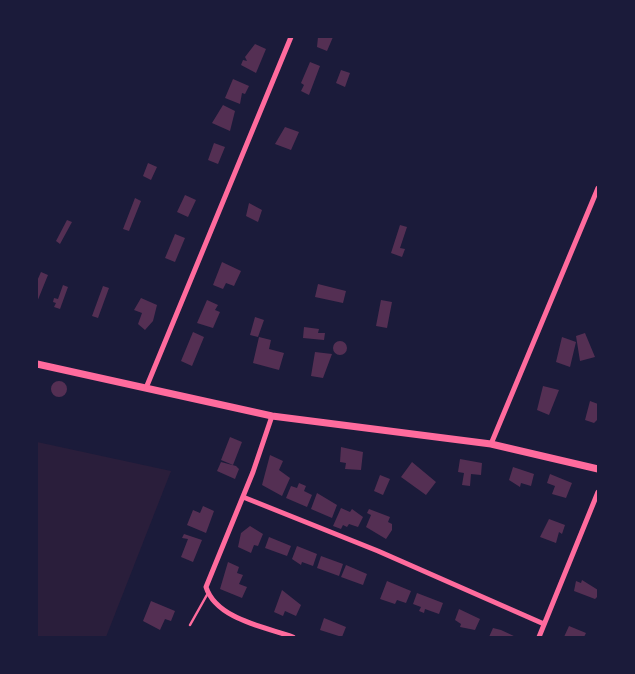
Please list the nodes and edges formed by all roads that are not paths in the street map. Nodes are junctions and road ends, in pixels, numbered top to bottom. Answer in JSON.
{"nodes":[{"id":1,"x":291,"y":37,"type":"edge"},
{"id":2,"x":598,"y":188,"type":"edge"},
{"id":3,"x":37,"y":364,"type":"edge"},
{"id":4,"x":146,"y":388,"type":"junction"},
{"id":5,"x":272,"y":416,"type":"junction"},
{"id":6,"x":491,"y":444,"type":"junction"},
{"id":7,"x":598,"y":469,"type":"edge"},
{"id":8,"x":598,"y":492,"type":"edge"},
{"id":9,"x":243,"y":497,"type":"junction"},
{"id":10,"x":208,"y":593,"type":"junction"},
{"id":11,"x":544,"y":624,"type":"junction"},
{"id":12,"x":190,"y":625,"type":"dead end"},
{"id":13,"x":293,"y":637,"type":"edge"},
{"id":14,"x":539,"y":637,"type":"edge"}],
"edges":[{"from":1,"to":4,"type":"street"},
{"from":2,"to":6,"type":"street"},
{"from":3,"to":4,"type":"street"},
{"from":4,"to":5,"type":"street"},
{"from":5,"to":6,"type":"street"},
{"from":5,"to":9,"type":"street"},
{"from":6,"to":7,"type":"street"},
{"from":8,"to":11,"type":"street"},
{"from":9,"to":10,"type":"street"},
{"from":9,"to":11,"type":"street"},
{"from":10,"to":12,"type":"lane"},
{"from":10,"to":13,"type":"street"},
{"from":11,"to":14,"type":"street"}]}
